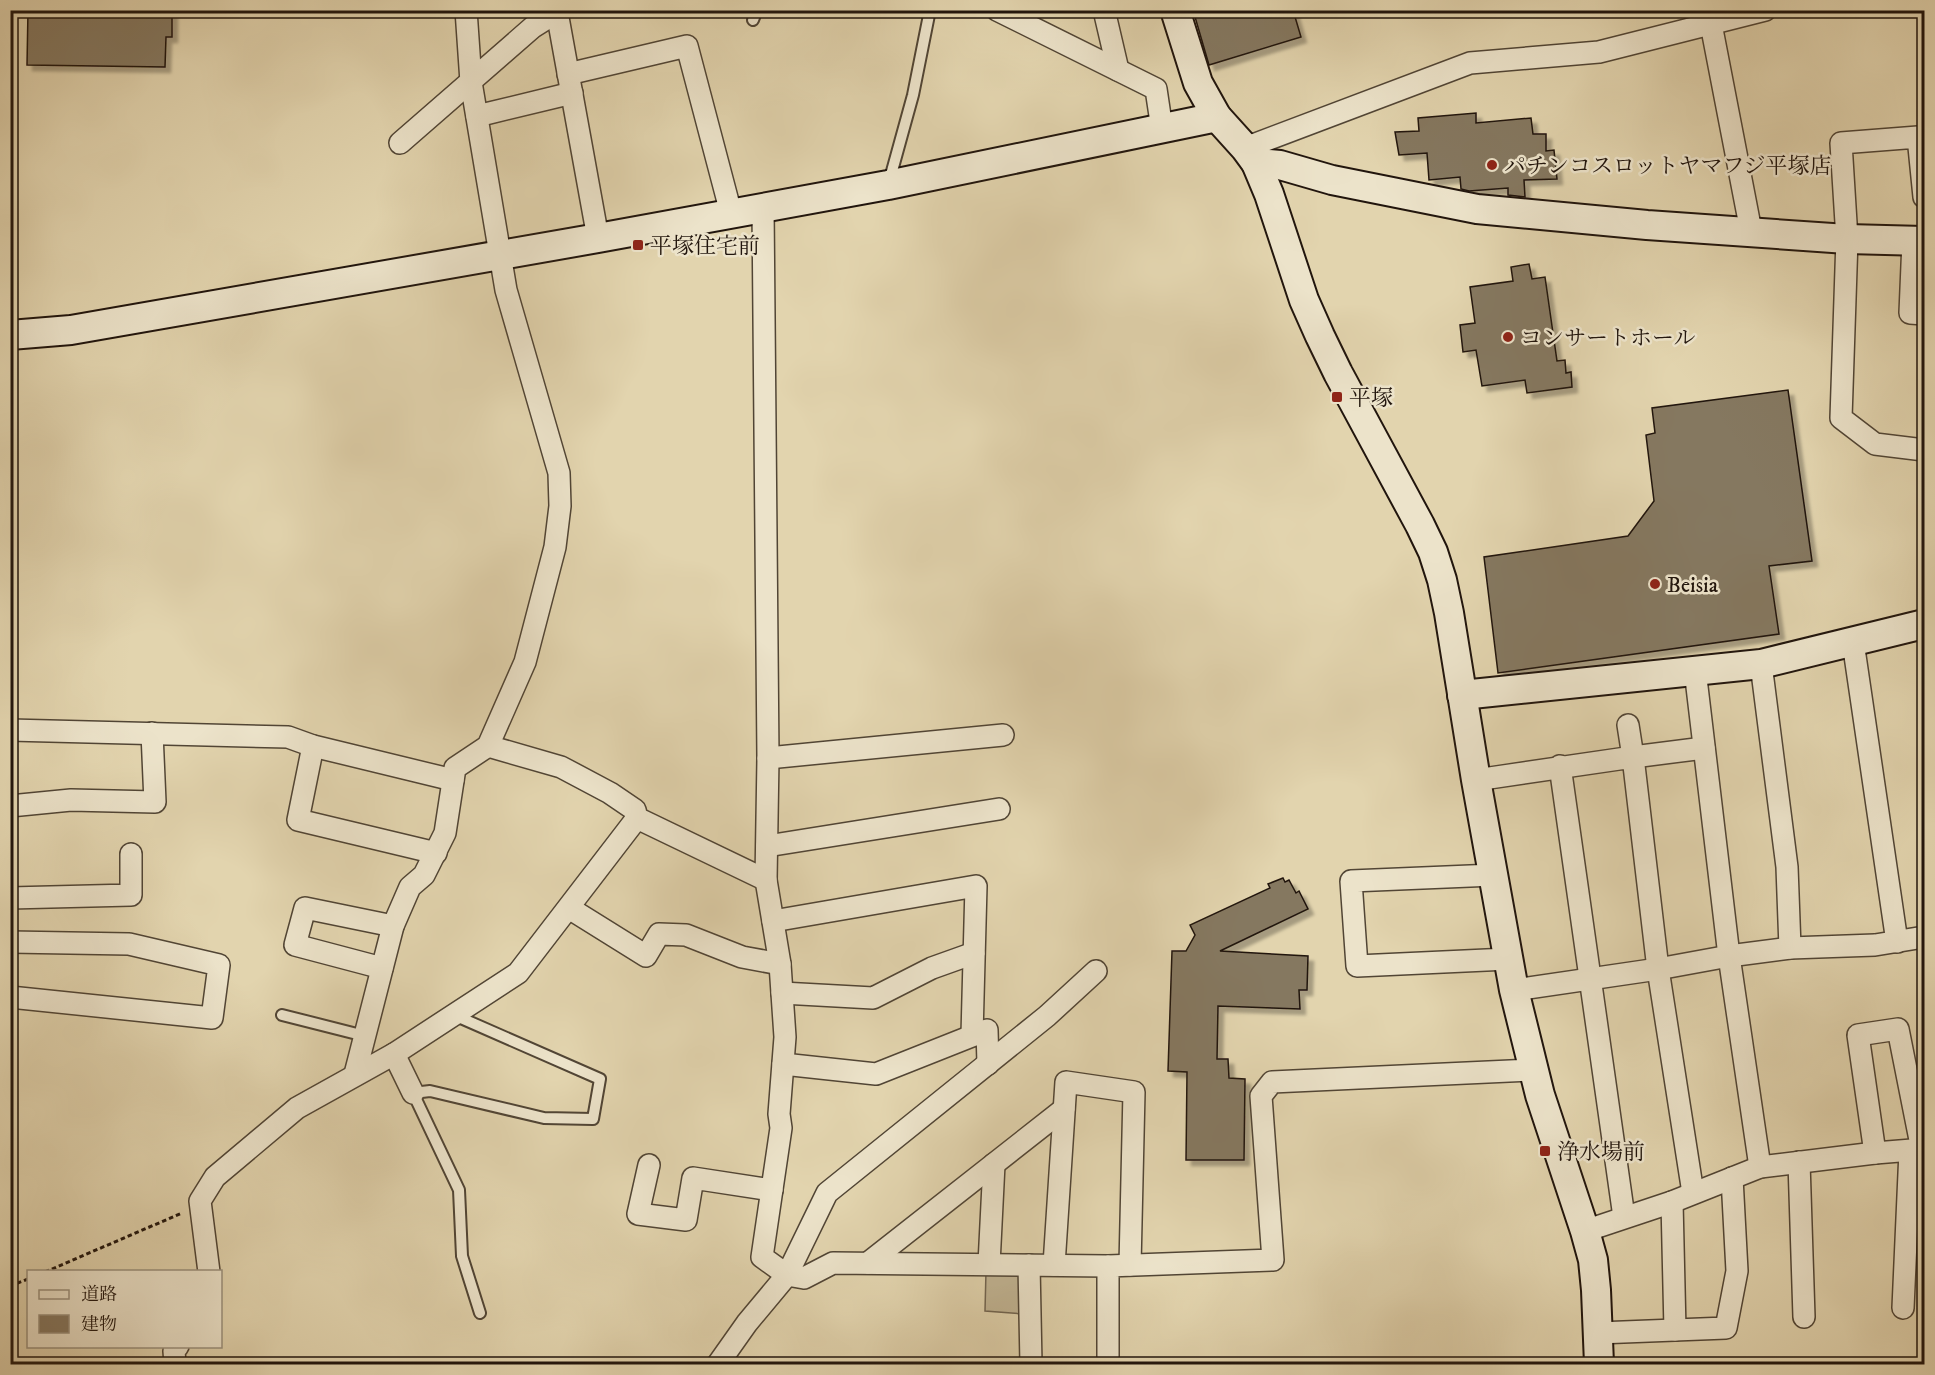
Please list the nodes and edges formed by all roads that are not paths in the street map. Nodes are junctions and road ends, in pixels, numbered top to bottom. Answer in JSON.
{"nodes":[{"id":1,"x":466,"y":10,"type":"edge"},
{"id":2,"x":930,"y":10,"type":"edge"},
{"id":3,"x":997,"y":10,"type":"edge"},
{"id":4,"x":1104,"y":10,"type":"edge"},
{"id":5,"x":1175,"y":10,"type":"edge"},
{"id":6,"x":1765,"y":10,"type":"edge"},
{"id":7,"x":550,"y":14,"type":"edge"},
{"id":8,"x":1035,"y":20,"type":"edge"},
{"id":9,"x":1711,"y":24,"type":"junction"},
{"id":10,"x":1118,"y":70,"type":"junction"},
{"id":11,"x":471,"y":82,"type":"junction"},
{"id":12,"x":570,"y":84,"type":"junction"},
{"id":13,"x":477,"y":116,"type":"junction"},
{"id":14,"x":1217,"y":117,"type":"junction"},
{"id":15,"x":1162,"y":129,"type":"junction"},
{"id":16,"x":400,"y":143,"type":"dead end"},
{"id":17,"x":1251,"y":156,"type":"junction"},
{"id":18,"x":888,"y":185,"type":"junction"},
{"id":19,"x":1924,"y":197,"type":"edge"},
{"id":20,"x":763,"y":207,"type":"junction"},
{"id":21,"x":731,"y":213,"type":"junction"},
{"id":22,"x":1751,"y":231,"type":"junction"},
{"id":23,"x":598,"y":238,"type":"junction"},
{"id":24,"x":1847,"y":238,"type":"junction"},
{"id":25,"x":1919,"y":241,"type":"edge"},
{"id":26,"x":501,"y":254,"type":"junction"},
{"id":27,"x":1924,"y":314,"type":"edge"},
{"id":28,"x":10,"y":335,"type":"edge"},
{"id":29,"x":1924,"y":450,"type":"edge"},
{"id":30,"x":1924,"y":624,"type":"edge"},
{"id":31,"x":1853,"y":642,"type":"junction"},
{"id":32,"x":1761,"y":664,"type":"junction"},
{"id":33,"x":1695,"y":670,"type":"junction"},
{"id":34,"x":1462,"y":695,"type":"junction"},
{"id":35,"x":1628,"y":725,"type":"dead end"},
{"id":36,"x":10,"y":730,"type":"edge"},
{"id":37,"x":152,"y":734,"type":"junction"},
{"id":38,"x":1003,"y":735,"type":"dead end"},
{"id":39,"x":314,"y":746,"type":"junction"},
{"id":40,"x":488,"y":746,"type":"junction"},
{"id":41,"x":1704,"y":748,"type":"junction"},
{"id":42,"x":1634,"y":757,"type":"junction"},
{"id":43,"x":768,"y":759,"type":"junction"},
{"id":44,"x":1560,"y":766,"type":"junction"},
{"id":45,"x":453,"y":780,"type":"junction"},
{"id":46,"x":1476,"y":780,"type":"junction"},
{"id":47,"x":10,"y":806,"type":"edge"},
{"id":48,"x":999,"y":809,"type":"dead end"},
{"id":49,"x":637,"y":818,"type":"junction"},
{"id":50,"x":767,"y":846,"type":"junction"},
{"id":51,"x":436,"y":853,"type":"junction"},
{"id":52,"x":131,"y":855,"type":"dead end"},
{"id":53,"x":1494,"y":875,"type":"junction"},
{"id":54,"x":766,"y":880,"type":"junction"},
{"id":55,"x":10,"y":898,"type":"edge"},
{"id":56,"x":569,"y":908,"type":"junction"},
{"id":57,"x":773,"y":921,"type":"junction"},
{"id":58,"x":393,"y":926,"type":"junction"},
{"id":59,"x":1924,"y":937,"type":"edge"},
{"id":60,"x":10,"y":942,"type":"edge"},
{"id":61,"x":1897,"y":942,"type":"junction"},
{"id":62,"x":1790,"y":948,"type":"junction"},
{"id":63,"x":974,"y":953,"type":"junction"},
{"id":64,"x":1729,"y":956,"type":"junction"},
{"id":65,"x":1508,"y":959,"type":"junction"},
{"id":66,"x":780,"y":964,"type":"junction"},
{"id":67,"x":382,"y":968,"type":"junction"},
{"id":68,"x":1658,"y":969,"type":"junction"},
{"id":69,"x":1096,"y":971,"type":"dead end"},
{"id":70,"x":1591,"y":978,"type":"junction"},
{"id":71,"x":1515,"y":990,"type":"junction"},
{"id":72,"x":783,"y":993,"type":"junction"},
{"id":73,"x":10,"y":997,"type":"edge"},
{"id":74,"x":282,"y":1015,"type":"dead end"},
{"id":75,"x":454,"y":1015,"type":"junction"},
{"id":76,"x":972,"y":1035,"type":"junction"},
{"id":77,"x":365,"y":1036,"type":"junction"},
{"id":78,"x":394,"y":1054,"type":"junction"},
{"id":79,"x":783,"y":1064,"type":"junction"},
{"id":80,"x":988,"y":1064,"type":"junction"},
{"id":81,"x":1533,"y":1070,"type":"junction"},
{"id":82,"x":355,"y":1074,"type":"junction"},
{"id":83,"x":413,"y":1093,"type":"junction"},
{"id":84,"x":1064,"y":1109,"type":"junction"},
{"id":85,"x":1919,"y":1150,"type":"edge"},
{"id":86,"x":1875,"y":1153,"type":"junction"},
{"id":87,"x":1799,"y":1162,"type":"junction"},
{"id":88,"x":994,"y":1164,"type":"junction"},
{"id":89,"x":649,"y":1165,"type":"dead end"},
{"id":90,"x":1760,"y":1167,"type":"junction"},
{"id":91,"x":1732,"y":1178,"type":"junction"},
{"id":92,"x":772,"y":1190,"type":"junction"},
{"id":93,"x":1693,"y":1194,"type":"junction"},
{"id":94,"x":1672,"y":1202,"type":"junction"},
{"id":95,"x":1624,"y":1217,"type":"junction"},
{"id":96,"x":1585,"y":1231,"type":"junction"},
{"id":97,"x":868,"y":1263,"type":"junction"},
{"id":98,"x":988,"y":1264,"type":"junction"},
{"id":99,"x":1029,"y":1265,"type":"junction"},
{"id":100,"x":1054,"y":1265,"type":"junction"},
{"id":101,"x":1130,"y":1265,"type":"junction"},
{"id":102,"x":1108,"y":1266,"type":"junction"},
{"id":103,"x":209,"y":1270,"type":"edge"},
{"id":104,"x":788,"y":1275,"type":"junction"},
{"id":105,"x":1903,"y":1308,"type":"dead end"},
{"id":106,"x":480,"y":1313,"type":"dead end"},
{"id":107,"x":1804,"y":1317,"type":"dead end"},
{"id":108,"x":1675,"y":1330,"type":"junction"},
{"id":109,"x":1598,"y":1333,"type":"junction"},
{"id":110,"x":177,"y":1348,"type":"edge"},
{"id":111,"x":175,"y":1365,"type":"edge"},
{"id":112,"x":718,"y":1365,"type":"edge"},
{"id":113,"x":1031,"y":1365,"type":"edge"},
{"id":114,"x":1108,"y":1365,"type":"edge"},
{"id":115,"x":1599,"y":1365,"type":"edge"}],
"edges":[{"from":1,"to":11,"type":"street"},
{"from":2,"to":18,"type":"lane"},
{"from":3,"to":8,"type":"street"},
{"from":4,"to":10,"type":"street"},
{"from":5,"to":14,"type":"street"},
{"from":6,"to":9,"type":"street"},
{"from":7,"to":11,"type":"street"},
{"from":7,"to":12,"type":"street"},
{"from":8,"to":10,"type":"street"},
{"from":9,"to":17,"type":"street"},
{"from":9,"to":22,"type":"street"},
{"from":10,"to":15,"type":"street"},
{"from":11,"to":13,"type":"street"},
{"from":11,"to":16,"type":"street"},
{"from":12,"to":13,"type":"street"},
{"from":12,"to":21,"type":"street"},
{"from":12,"to":23,"type":"street"},
{"from":13,"to":26,"type":"street"},
{"from":14,"to":15,"type":"street"},
{"from":14,"to":17,"type":"street"},
{"from":15,"to":18,"type":"street"},
{"from":17,"to":22,"type":"street"},
{"from":17,"to":34,"type":"street"},
{"from":18,"to":20,"type":"street"},
{"from":19,"to":24,"type":"street"},
{"from":20,"to":21,"type":"street"},
{"from":20,"to":43,"type":"street"},
{"from":21,"to":23,"type":"street"},
{"from":22,"to":24,"type":"street"},
{"from":23,"to":26,"type":"street"},
{"from":24,"to":25,"type":"street"},
{"from":24,"to":29,"type":"street"},
{"from":25,"to":27,"type":"street"},
{"from":26,"to":28,"type":"street"},
{"from":26,"to":40,"type":"street"},
{"from":30,"to":31,"type":"street"},
{"from":31,"to":32,"type":"street"},
{"from":31,"to":61,"type":"street"},
{"from":32,"to":33,"type":"street"},
{"from":32,"to":62,"type":"street"},
{"from":33,"to":34,"type":"street"},
{"from":33,"to":41,"type":"street"},
{"from":34,"to":46,"type":"street"},
{"from":35,"to":42,"type":"street"},
{"from":36,"to":37,"type":"street"},
{"from":37,"to":39,"type":"street"},
{"from":37,"to":47,"type":"street"},
{"from":38,"to":43,"type":"street"},
{"from":39,"to":45,"type":"street"},
{"from":39,"to":51,"type":"street"},
{"from":40,"to":45,"type":"street"},
{"from":40,"to":49,"type":"street"},
{"from":41,"to":42,"type":"street"},
{"from":41,"to":64,"type":"street"},
{"from":42,"to":44,"type":"street"},
{"from":42,"to":68,"type":"street"},
{"from":43,"to":50,"type":"street"},
{"from":44,"to":46,"type":"street"},
{"from":44,"to":70,"type":"street"},
{"from":45,"to":51,"type":"street"},
{"from":46,"to":53,"type":"street"},
{"from":48,"to":50,"type":"street"},
{"from":49,"to":54,"type":"street"},
{"from":49,"to":56,"type":"street"},
{"from":50,"to":54,"type":"street"},
{"from":51,"to":58,"type":"street"},
{"from":52,"to":55,"type":"street"},
{"from":53,"to":65,"type":"street"},
{"from":53,"to":65,"type":"street"},
{"from":54,"to":57,"type":"street"},
{"from":56,"to":66,"type":"street"},
{"from":56,"to":75,"type":"street"},
{"from":57,"to":63,"type":"street"},
{"from":57,"to":66,"type":"street"},
{"from":58,"to":67,"type":"street"},
{"from":58,"to":67,"type":"street"},
{"from":59,"to":61,"type":"street"},
{"from":60,"to":73,"type":"street"},
{"from":61,"to":62,"type":"street"},
{"from":62,"to":64,"type":"street"},
{"from":63,"to":72,"type":"street"},
{"from":63,"to":76,"type":"street"},
{"from":64,"to":68,"type":"street"},
{"from":64,"to":90,"type":"street"},
{"from":65,"to":71,"type":"street"},
{"from":66,"to":72,"type":"street"},
{"from":67,"to":77,"type":"street"},
{"from":68,"to":70,"type":"street"},
{"from":68,"to":93,"type":"street"},
{"from":69,"to":80,"type":"street"},
{"from":70,"to":71,"type":"street"},
{"from":70,"to":95,"type":"street"},
{"from":71,"to":81,"type":"street"},
{"from":72,"to":79,"type":"street"},
{"from":74,"to":77,"type":"lane"},
{"from":75,"to":78,"type":"street"},
{"from":75,"to":83,"type":"lane"},
{"from":76,"to":79,"type":"street"},
{"from":76,"to":80,"type":"street"},
{"from":77,"to":82,"type":"street"},
{"from":78,"to":82,"type":"street"},
{"from":78,"to":83,"type":"street"},
{"from":79,"to":92,"type":"street"},
{"from":80,"to":104,"type":"street"},
{"from":81,"to":96,"type":"street"},
{"from":81,"to":101,"type":"street"},
{"from":82,"to":103,"type":"street"},
{"from":83,"to":106,"type":"lane"},
{"from":84,"to":88,"type":"street"},
{"from":84,"to":100,"type":"street"},
{"from":84,"to":101,"type":"street"},
{"from":85,"to":86,"type":"street"},
{"from":85,"to":86,"type":"street"},
{"from":85,"to":105,"type":"street"},
{"from":86,"to":87,"type":"street"},
{"from":87,"to":90,"type":"street"},
{"from":87,"to":107,"type":"street"},
{"from":88,"to":97,"type":"street"},
{"from":88,"to":98,"type":"street"},
{"from":89,"to":92,"type":"street"},
{"from":90,"to":91,"type":"street"},
{"from":91,"to":93,"type":"street"},
{"from":91,"to":108,"type":"street"},
{"from":92,"to":104,"type":"street"},
{"from":93,"to":94,"type":"street"},
{"from":94,"to":95,"type":"street"},
{"from":94,"to":108,"type":"street"},
{"from":95,"to":96,"type":"street"},
{"from":96,"to":109,"type":"street"},
{"from":97,"to":98,"type":"street"},
{"from":97,"to":104,"type":"street"},
{"from":98,"to":99,"type":"street"},
{"from":99,"to":100,"type":"street"},
{"from":99,"to":113,"type":"street"},
{"from":100,"to":102,"type":"street"},
{"from":101,"to":102,"type":"street"},
{"from":102,"to":114,"type":"street"},
{"from":104,"to":112,"type":"street"},
{"from":108,"to":109,"type":"street"},
{"from":109,"to":115,"type":"street"},
{"from":110,"to":111,"type":"street"}]}
